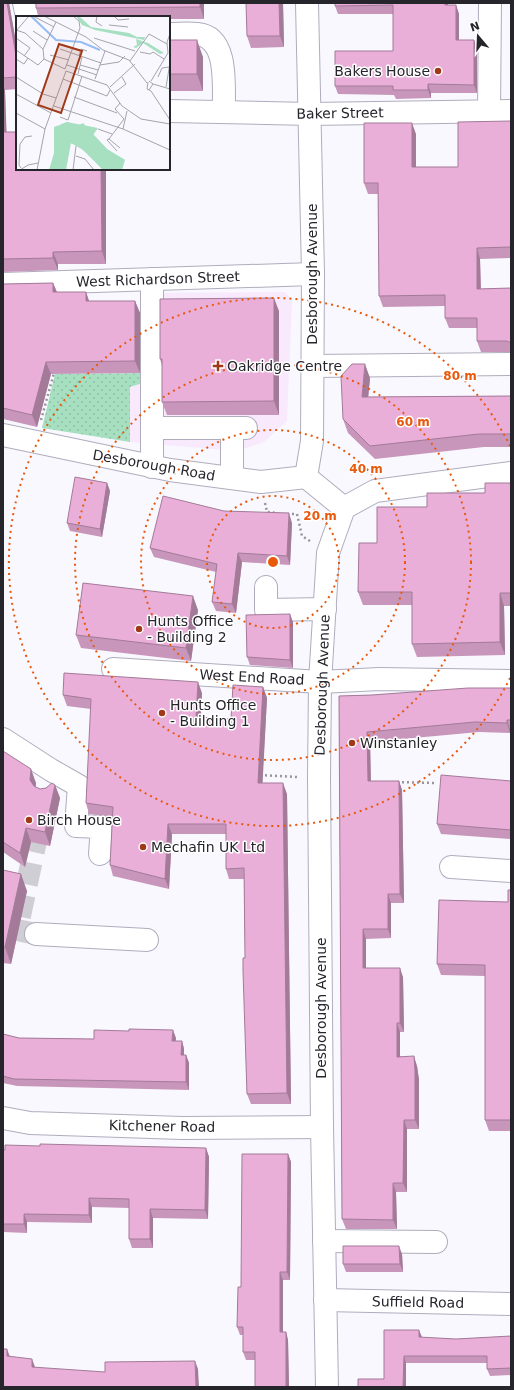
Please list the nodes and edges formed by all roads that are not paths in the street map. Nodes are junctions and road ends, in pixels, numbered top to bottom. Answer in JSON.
{"nodes":[{"id":1,"x":24,"y":3,"type":"edge"},
{"id":2,"x":307,"y":3,"type":"edge"},
{"id":3,"x":490,"y":3,"type":"edge"},
{"id":4,"x":27,"y":16,"type":"edge"},
{"id":5,"x":170,"y":34,"type":"edge"},
{"id":6,"x":170,"y":111,"type":"edge"},
{"id":7,"x":489,"y":111,"type":"junction"},
{"id":8,"x":224,"y":112,"type":"junction"},
{"id":9,"x":511,"y":112,"type":"edge"},
{"id":10,"x":310,"y":114,"type":"junction"},
{"id":11,"x":313,"y":274,"type":"junction"},
{"id":12,"x":152,"y":279,"type":"junction"},
{"id":13,"x":3,"y":284,"type":"edge"},
{"id":14,"x":511,"y":364,"type":"edge"},
{"id":15,"x":313,"y":366,"type":"junction"},
{"id":16,"x":152,"y":428,"type":"junction"},
{"id":17,"x":3,"y":435,"type":"edge"},
{"id":18,"x":152,"y":466,"type":"junction"},
{"id":19,"x":511,"y":473,"type":"edge"},
{"id":20,"x":306,"y":477,"type":"junction"},
{"id":21,"x":232,"y":478,"type":"junction"},
{"id":22,"x":344,"y":508,"type":"junction"},
{"id":23,"x":266,"y":587,"type":"dead end"},
{"id":24,"x":325,"y":609,"type":"junction"},
{"id":25,"x":112,"y":669,"type":"dead end"},
{"id":26,"x":511,"y":681,"type":"edge"},
{"id":27,"x":320,"y":682,"type":"junction"},
{"id":28,"x":3,"y":739,"type":"edge"},
{"id":29,"x":100,"y":854,"type":"dead end"},
{"id":30,"x":452,"y":867,"type":"dead end"},
{"id":31,"x":511,"y":871,"type":"edge"},
{"id":32,"x":36,"y":934,"type":"tunnel mouth"},
{"id":33,"x":147,"y":940,"type":"dead end"},
{"id":34,"x":3,"y":1118,"type":"edge"},
{"id":35,"x":322,"y":1127,"type":"junction"},
{"id":36,"x":324,"y":1241,"type":"junction"},
{"id":37,"x":436,"y":1242,"type":"dead end"},
{"id":38,"x":325,"y":1300,"type":"junction"},
{"id":39,"x":511,"y":1304,"type":"edge"},
{"id":40,"x":327,"y":1387,"type":"edge"}],
"edges":[{"from":1,"to":4,"type":"street"},
{"from":2,"to":10,"type":"street","name":"Desborough Avenue"},
{"from":3,"to":7,"type":"street"},
{"from":5,"to":8,"type":"street"},
{"from":6,"to":8,"type":"street","name":"Baker Street"},
{"from":7,"to":9,"type":"street","name":"Baker Street"},
{"from":7,"to":10,"type":"street","name":"Baker Street"},
{"from":8,"to":10,"type":"street","name":"Baker Street"},
{"from":10,"to":11,"type":"street","name":"Desborough Avenue"},
{"from":11,"to":12,"type":"street","name":"West Richardson Street"},
{"from":11,"to":15,"type":"street","name":"Desborough Avenue"},
{"from":12,"to":13,"type":"street","name":"West Richardson Street"},
{"from":12,"to":16,"type":"street"},
{"from":14,"to":15,"type":"street"},
{"from":15,"to":20,"type":"street","name":"Desborough Avenue"},
{"from":16,"to":18,"type":"street"},
{"from":16,"to":21,"type":"street"},
{"from":17,"to":18,"type":"street","name":"Desborough Road"},
{"from":18,"to":21,"type":"street","name":"Desborough Road"},
{"from":19,"to":22,"type":"street"},
{"from":20,"to":21,"type":"street","name":"Desborough Road"},
{"from":20,"to":22,"type":"street"},
{"from":22,"to":24,"type":"street","name":"Desborough Avenue"},
{"from":23,"to":24,"type":"street"},
{"from":24,"to":27,"type":"street","name":"Desborough Avenue"},
{"from":25,"to":27,"type":"street","name":"West End Road"},
{"from":26,"to":27,"type":"street","name":"West End Road"},
{"from":27,"to":35,"type":"street","name":"Desborough Avenue"},
{"from":28,"to":29,"type":"street"},
{"from":30,"to":31,"type":"street"},
{"from":32,"to":33,"type":"street"},
{"from":34,"to":35,"type":"street","name":"Kitchener Road"},
{"from":35,"to":36,"type":"street","name":"Desborough Avenue"},
{"from":36,"to":37,"type":"street"},
{"from":36,"to":38,"type":"street","name":"Desborough Avenue"},
{"from":38,"to":39,"type":"street","name":"Suffield Road"},
{"from":38,"to":40,"type":"street","name":"Desborough Avenue"}]}
